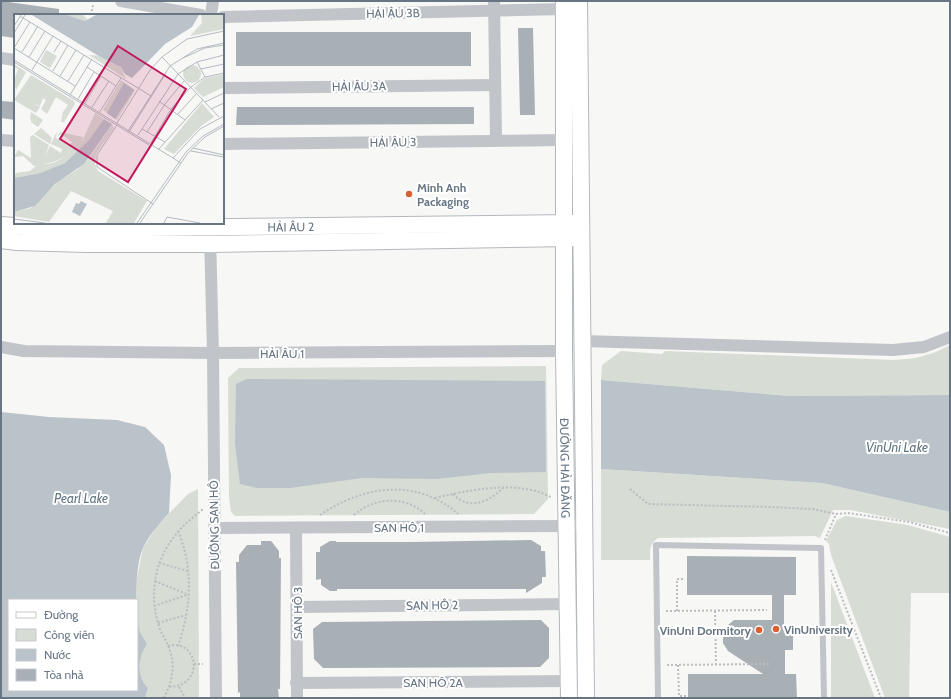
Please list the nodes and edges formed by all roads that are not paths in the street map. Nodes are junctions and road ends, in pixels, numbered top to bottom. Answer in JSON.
{"nodes":[{"id":1,"x":121,"y":1,"type":"edge"},
{"id":2,"x":213,"y":1,"type":"edge"},
{"id":3,"x":579,"y":1,"type":"edge"},
{"id":4,"x":564,"y":5,"type":"edge"},
{"id":5,"x":494,"y":6,"type":"edge"},
{"id":6,"x":195,"y":14,"type":"edge"},
{"id":7,"x":211,"y":14,"type":"edge"},
{"id":8,"x":224,"y":16,"type":"edge"},
{"id":9,"x":1,"y":58,"type":"edge"},
{"id":10,"x":14,"y":60,"type":"edge"},
{"id":11,"x":495,"y":85,"type":"junction"},
{"id":12,"x":224,"y":88,"type":"edge"},
{"id":13,"x":1,"y":140,"type":"edge"},
{"id":14,"x":496,"y":140,"type":"junction"},
{"id":15,"x":564,"y":140,"type":"junction"},
{"id":16,"x":14,"y":142,"type":"edge"},
{"id":17,"x":224,"y":144,"type":"edge"},
{"id":18,"x":1,"y":225,"type":"edge"},
{"id":19,"x":210,"y":226,"type":"junction"},
{"id":20,"x":581,"y":230,"type":"junction"},
{"id":21,"x":564,"y":231,"type":"junction"},
{"id":22,"x":1,"y":240,"type":"edge"},
{"id":23,"x":210,"y":244,"type":"junction"},
{"id":24,"x":950,"y":337,"type":"edge"},
{"id":25,"x":582,"y":341,"type":"junction"},
{"id":26,"x":1,"y":347,"type":"edge"},
{"id":27,"x":564,"y":351,"type":"junction"},
{"id":28,"x":213,"y":353,"type":"junction"},
{"id":29,"x":567,"y":526,"type":"junction"},
{"id":30,"x":585,"y":526,"type":"junction"},
{"id":31,"x":214,"y":528,"type":"junction"},
{"id":32,"x":296,"y":528,"type":"junction"},
{"id":33,"x":567,"y":604,"type":"junction"},
{"id":34,"x":297,"y":606,"type":"junction"},
{"id":35,"x":569,"y":681,"type":"junction"},
{"id":36,"x":296,"y":683,"type":"junction"},
{"id":37,"x":216,"y":698,"type":"edge"},
{"id":38,"x":296,"y":698,"type":"edge"},
{"id":39,"x":569,"y":698,"type":"edge"},
{"id":40,"x":586,"y":698,"type":"edge"},
{"id":41,"x":658,"y":698,"type":"edge"},
{"id":42,"x":824,"y":698,"type":"edge"}],
"edges":[{"from":1,"to":6,"type":"street"},
{"from":2,"to":7,"type":"street"},
{"from":3,"to":20,"type":"street","name":"ĐƯỜNG HẢI ĐĂNG"},
{"from":4,"to":5,"type":"street","name":"HẢI ÂU 3B"},
{"from":4,"to":15,"type":"street","name":"ĐƯỜNG HẢI ĐĂNG"},
{"from":5,"to":8,"type":"street","name":"HẢI ÂU 3B"},
{"from":5,"to":11,"type":"street"},
{"from":9,"to":10,"type":"street"},
{"from":11,"to":12,"type":"street","name":"HẢI ÂU 3A"},
{"from":11,"to":14,"type":"street"},
{"from":13,"to":16,"type":"street"},
{"from":14,"to":15,"type":"street","name":"HẢI ÂU 3"},
{"from":14,"to":17,"type":"street","name":"HẢI ÂU 3"},
{"from":15,"to":21,"type":"street","name":"ĐƯỜNG HẢI ĐĂNG"},
{"from":18,"to":19,"type":"street","name":"HẢI ÂU 2"},
{"from":19,"to":21,"type":"street","name":"HẢI ÂU 2"},
{"from":19,"to":23,"type":"street","name":"ĐƯỜNG SAN HÔ"},
{"from":20,"to":21,"type":"street"},
{"from":20,"to":25,"type":"street","name":"ĐƯỜNG HẢI ĐĂNG"},
{"from":21,"to":23,"type":"street","name":"HẢI ÂU 2"},
{"from":21,"to":27,"type":"street","name":"ĐƯỜNG HẢI ĐĂNG"},
{"from":22,"to":23,"type":"street","name":"HẢI ÂU 2"},
{"from":23,"to":28,"type":"street","name":"ĐƯỜNG SAN HÔ"},
{"from":24,"to":25,"type":"street"},
{"from":25,"to":30,"type":"street","name":"ĐƯỜNG HẢI ĐĂNG"},
{"from":26,"to":28,"type":"street","name":"HẢI ÂU 1"},
{"from":27,"to":28,"type":"street","name":"HẢI ÂU 1"},
{"from":27,"to":29,"type":"street","name":"ĐƯỜNG HẢI ĐĂNG"},
{"from":28,"to":31,"type":"street","name":"ĐƯỜNG SAN HÔ"},
{"from":29,"to":30,"type":"street","name":"SAN HÔ 1"},
{"from":29,"to":32,"type":"street","name":"SAN HÔ 1"},
{"from":29,"to":33,"type":"street","name":"ĐƯỜNG HẢI ĐĂNG"},
{"from":30,"to":40,"type":"street","name":"ĐƯỜNG HẢI ĐĂNG"},
{"from":31,"to":32,"type":"street","name":"SAN HÔ 1"},
{"from":31,"to":37,"type":"street","name":"ĐƯỜNG SAN HÔ"},
{"from":32,"to":34,"type":"street","name":"SAN HÔ 3"},
{"from":33,"to":34,"type":"street","name":"SAN HÔ 2"},
{"from":33,"to":35,"type":"street","name":"ĐƯỜNG HẢI ĐĂNG"},
{"from":34,"to":36,"type":"street","name":"SAN HÔ 3"},
{"from":35,"to":36,"type":"street","name":"SAN HÔ 2A"},
{"from":35,"to":39,"type":"street","name":"ĐƯỜNG HẢI ĐĂNG"},
{"from":36,"to":38,"type":"street","name":"SAN HÔ 3"},
{"from":41,"to":42,"type":"lane"}]}
